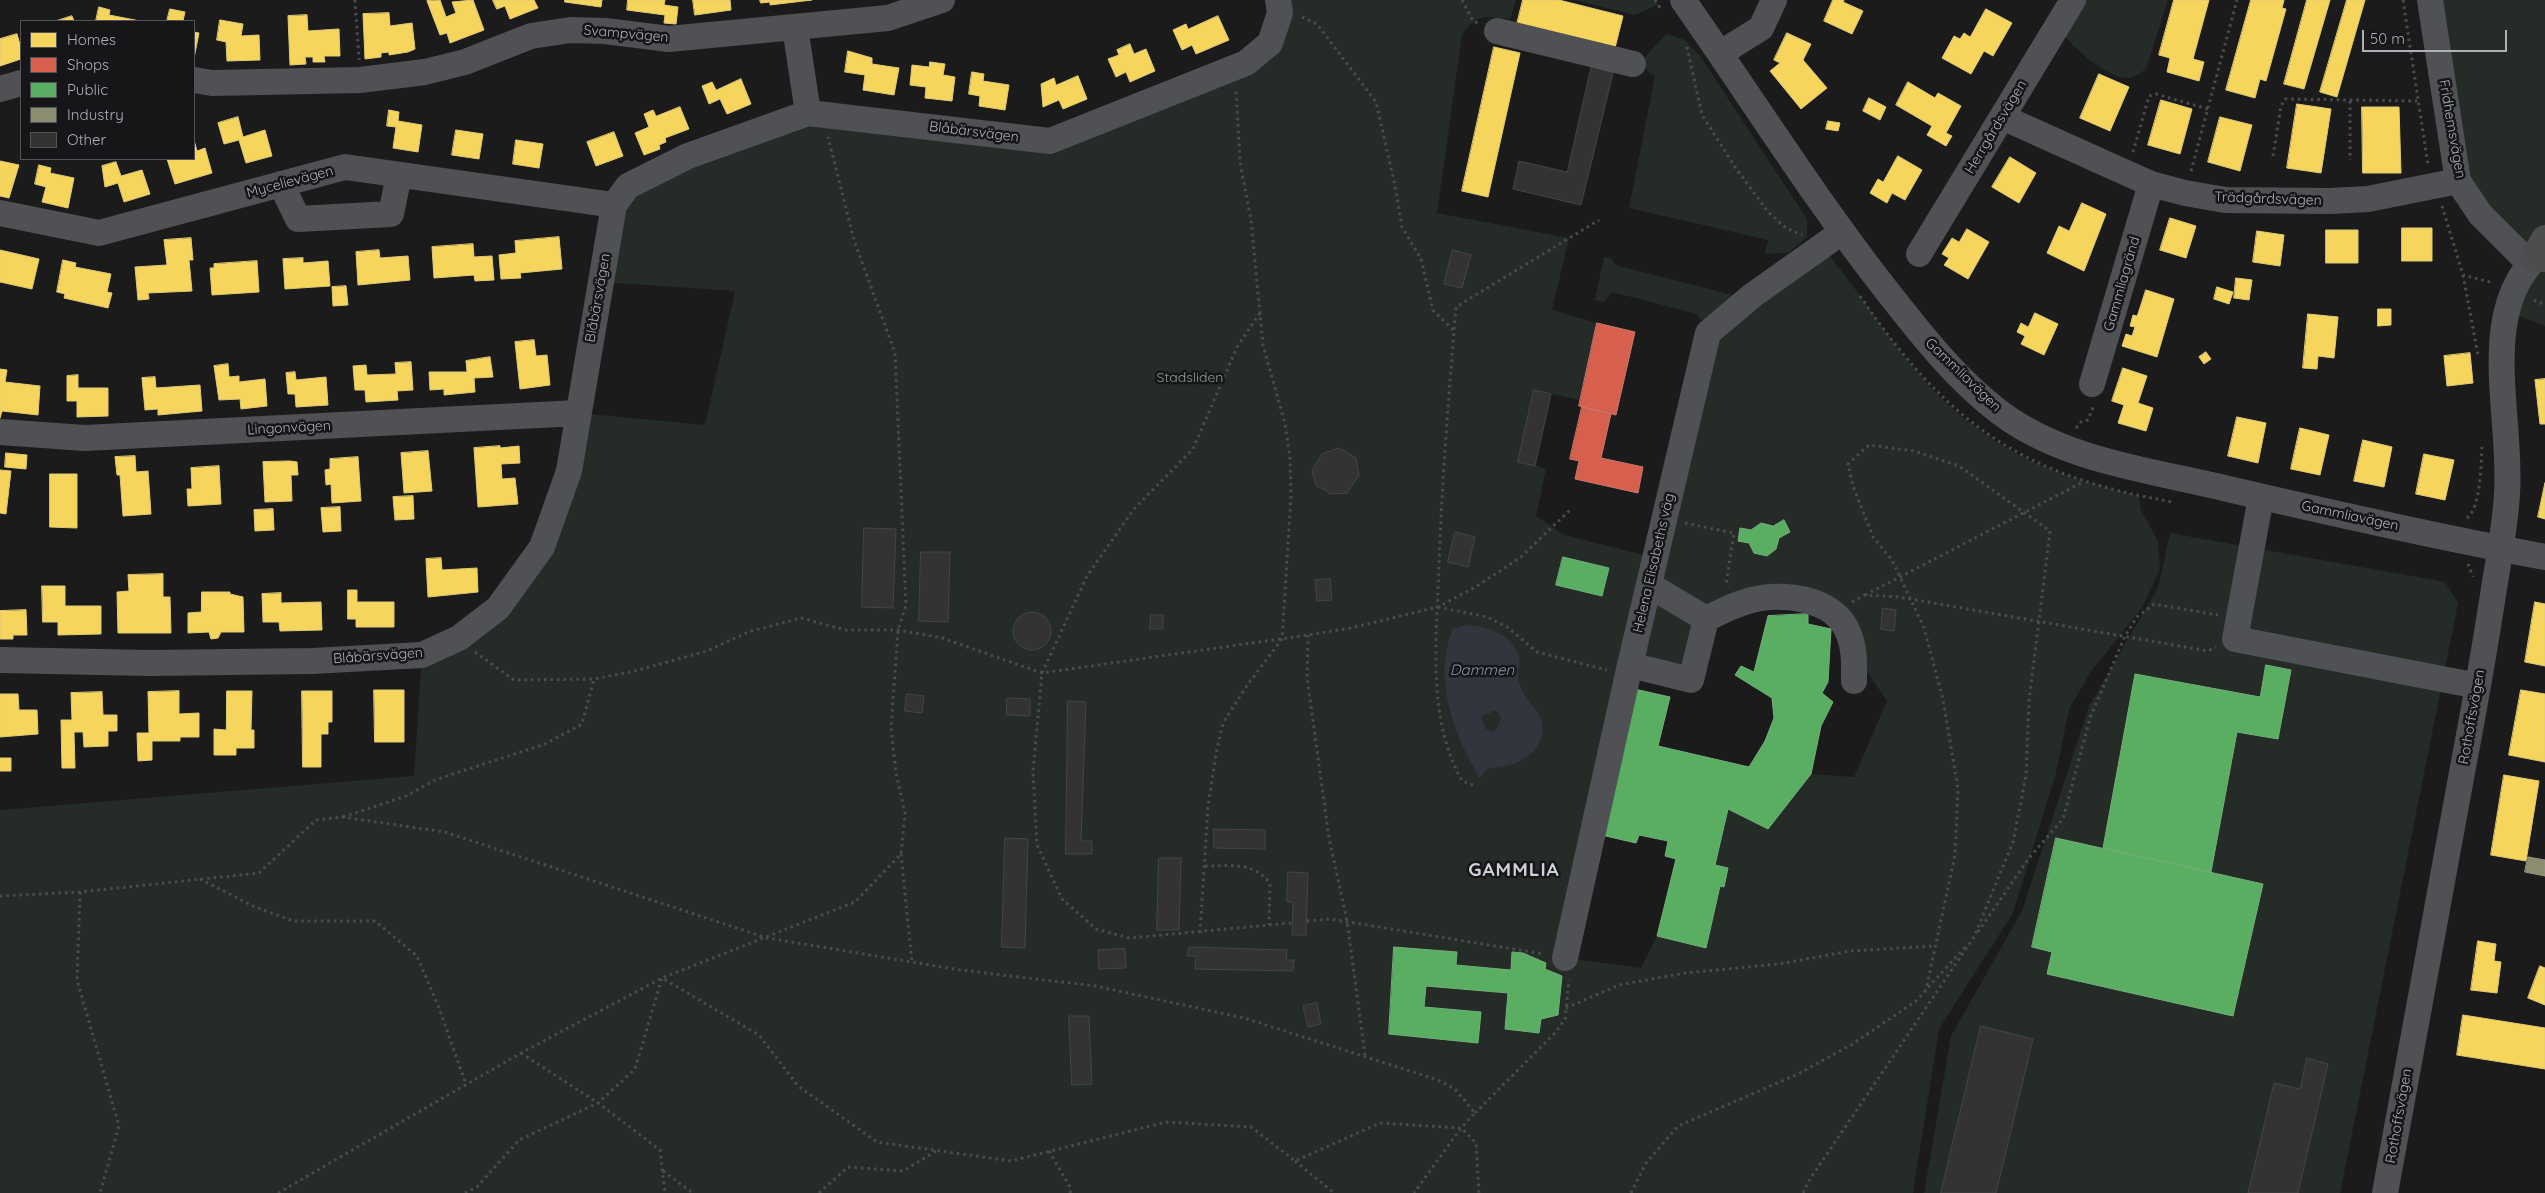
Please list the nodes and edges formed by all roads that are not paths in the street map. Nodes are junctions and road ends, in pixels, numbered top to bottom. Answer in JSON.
{"nodes":[{"id":1,"x":942,"y":0,"type":"edge"},
{"id":2,"x":1774,"y":0,"type":"edge"},
{"id":3,"x":2073,"y":0,"type":"edge"},
{"id":4,"x":2430,"y":0,"type":"edge"},
{"id":5,"x":1279,"y":3,"type":"edge"},
{"id":6,"x":1675,"y":9,"type":"edge"},
{"id":7,"x":795,"y":27,"type":"junction"},
{"id":8,"x":1496,"y":32,"type":"dead end"},
{"id":9,"x":1722,"y":56,"type":"junction"},
{"id":10,"x":1633,"y":64,"type":"dead end"},
{"id":11,"x":195,"y":80,"type":"edge"},
{"id":12,"x":20,"y":83,"type":"edge"},
{"id":13,"x":0,"y":89,"type":"edge"},
{"id":14,"x":815,"y":114,"type":"junction"},
{"id":15,"x":2002,"y":117,"type":"junction"},
{"id":16,"x":399,"y":175,"type":"junction"},
{"id":17,"x":2458,"y":181,"type":"junction"},
{"id":18,"x":282,"y":184,"type":"junction"},
{"id":19,"x":2151,"y":184,"type":"junction"},
{"id":20,"x":614,"y":205,"type":"junction"},
{"id":21,"x":0,"y":213,"type":"edge"},
{"id":22,"x":1832,"y":239,"type":"junction"},
{"id":23,"x":1919,"y":254,"type":"dead end"},
{"id":24,"x":2540,"y":254,"type":"edge"},
{"id":25,"x":2092,"y":384,"type":"road end"},
{"id":26,"x":578,"y":413,"type":"junction"},
{"id":27,"x":0,"y":432,"type":"edge"},
{"id":28,"x":2261,"y":497,"type":"junction"},
{"id":29,"x":2500,"y":548,"type":"junction"},
{"id":30,"x":2545,"y":557,"type":"edge"},
{"id":31,"x":1649,"y":585,"type":"junction"},
{"id":32,"x":1714,"y":616,"type":"junction"},
{"id":33,"x":0,"y":660,"type":"edge"},
{"id":34,"x":1629,"y":670,"type":"junction"},
{"id":35,"x":1854,"y":680,"type":"dead end"},
{"id":36,"x":2478,"y":686,"type":"junction"},
{"id":37,"x":1565,"y":958,"type":"road end"},
{"id":38,"x":2385,"y":1193,"type":"edge"}],
"edges":[{"from":1,"to":7,"type":"street","name":"Svampvägen"},
{"from":2,"to":9,"type":"street"},
{"from":3,"to":15,"type":"street","name":"Herrgårdsvägen"},
{"from":4,"to":17,"type":"street","name":"Fridhemsvägen"},
{"from":5,"to":14,"type":"street","name":"Blåbärsvägen"},
{"from":6,"to":9,"type":"street","name":"Gammliavägen"},
{"from":7,"to":11,"type":"street","name":"Svampvägen"},
{"from":7,"to":14,"type":"street"},
{"from":8,"to":10,"type":"street"},
{"from":9,"to":22,"type":"street","name":"Gammliavägen"},
{"from":12,"to":13,"type":"street"},
{"from":14,"to":20,"type":"street","name":"Blåbärsvägen"},
{"from":15,"to":19,"type":"street","name":"Trädgårdsvägen"},
{"from":15,"to":23,"type":"street","name":"Herrgårdsvägen"},
{"from":16,"to":18,"type":"street","name":"Mycelievägen"},
{"from":16,"to":18,"type":"street"},
{"from":16,"to":20,"type":"street","name":"Mycelievägen"},
{"from":17,"to":19,"type":"street","name":"Trädgårdsvägen"},
{"from":17,"to":24,"type":"street","name":"Fridhemsvägen"},
{"from":18,"to":21,"type":"street","name":"Mycelievägen"},
{"from":19,"to":25,"type":"street","name":"Gammliagränd"},
{"from":20,"to":26,"type":"street","name":"Blåbärsvägen"},
{"from":22,"to":28,"type":"street","name":"Gammliavägen"},
{"from":22,"to":31,"type":"street","name":"Helena Elisabeths väg"},
{"from":24,"to":29,"type":"street","name":"Rothoffsvägen"},
{"from":26,"to":27,"type":"street","name":"Lingonvägen"},
{"from":26,"to":33,"type":"street","name":"Blåbärsvägen"},
{"from":28,"to":29,"type":"street","name":"Gammliavägen"},
{"from":28,"to":36,"type":"street"},
{"from":29,"to":30,"type":"street","name":"Gammliavägen"},
{"from":29,"to":36,"type":"street","name":"Rothoffsvägen"},
{"from":31,"to":32,"type":"street"},
{"from":31,"to":34,"type":"street","name":"Helena Elisabeths väg"},
{"from":32,"to":34,"type":"street"},
{"from":32,"to":35,"type":"street"},
{"from":34,"to":37,"type":"street","name":"Helena Elisabeths väg"},
{"from":36,"to":38,"type":"street","name":"Rothoffsvägen"}]}
